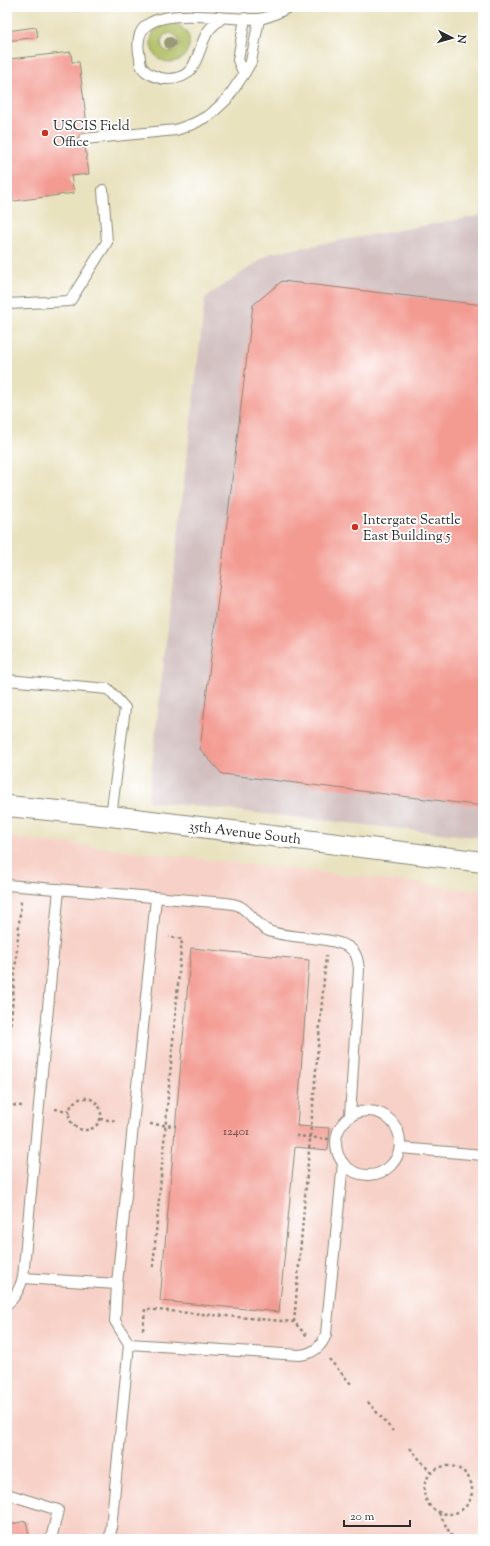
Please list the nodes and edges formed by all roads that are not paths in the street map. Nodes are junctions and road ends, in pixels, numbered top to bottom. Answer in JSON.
{"nodes":[{"id":1,"x":289,"y":7,"type":"edge"},
{"id":2,"x":222,"y":18,"type":"junction"},
{"id":3,"x":245,"y":18,"type":"junction"},
{"id":4,"x":259,"y":19,"type":"junction"},
{"id":5,"x":244,"y":74,"type":"junction"},
{"id":6,"x":84,"y":139,"type":"dead end"},
{"id":7,"x":103,"y":190,"type":"dead end"},
{"id":8,"x":7,"y":304,"type":"edge"},
{"id":9,"x":7,"y":680,"type":"edge"},
{"id":10,"x":7,"y":806,"type":"edge"},
{"id":11,"x":111,"y":816,"type":"junction"},
{"id":12,"x":483,"y":862,"type":"edge"},
{"id":13,"x":7,"y":885,"type":"edge"},
{"id":14,"x":59,"y":889,"type":"junction"},
{"id":15,"x":156,"y":898,"type":"junction"},
{"id":16,"x":350,"y":1116,"type":"junction"},
{"id":17,"x":401,"y":1148,"type":"junction"},
{"id":18,"x":483,"y":1156,"type":"edge"},
{"id":19,"x":343,"y":1163,"type":"junction"},
{"id":20,"x":23,"y":1278,"type":"junction"},
{"id":21,"x":117,"y":1284,"type":"junction"},
{"id":22,"x":7,"y":1304,"type":"edge"},
{"id":23,"x":129,"y":1344,"type":"junction"},
{"id":24,"x":7,"y":1494,"type":"edge"},
{"id":25,"x":51,"y":1539,"type":"edge"},
{"id":26,"x":110,"y":1539,"type":"edge"}],
"edges":[{"from":1,"to":4,"type":"lane"},
{"from":2,"to":2,"type":"lane"},
{"from":2,"to":3,"type":"lane"},
{"from":3,"to":4,"type":"lane"},
{"from":3,"to":5,"type":"lane"},
{"from":4,"to":5,"type":"lane"},
{"from":5,"to":6,"type":"lane"},
{"from":7,"to":8,"type":"lane"},
{"from":9,"to":11,"type":"lane"},
{"from":10,"to":11,"type":"street","name":"35th Avenue South"},
{"from":11,"to":12,"type":"street","name":"35th Avenue South"},
{"from":13,"to":14,"type":"lane"},
{"from":14,"to":15,"type":"lane"},
{"from":14,"to":20,"type":"lane"},
{"from":15,"to":16,"type":"lane"},
{"from":15,"to":21,"type":"lane"},
{"from":16,"to":17,"type":"lane"},
{"from":16,"to":19,"type":"lane"},
{"from":17,"to":18,"type":"lane"},
{"from":17,"to":19,"type":"lane"},
{"from":19,"to":23,"type":"lane"},
{"from":20,"to":21,"type":"lane"},
{"from":20,"to":22,"type":"lane"},
{"from":21,"to":23,"type":"lane"},
{"from":23,"to":26,"type":"lane"},
{"from":24,"to":25,"type":"lane"}]}
